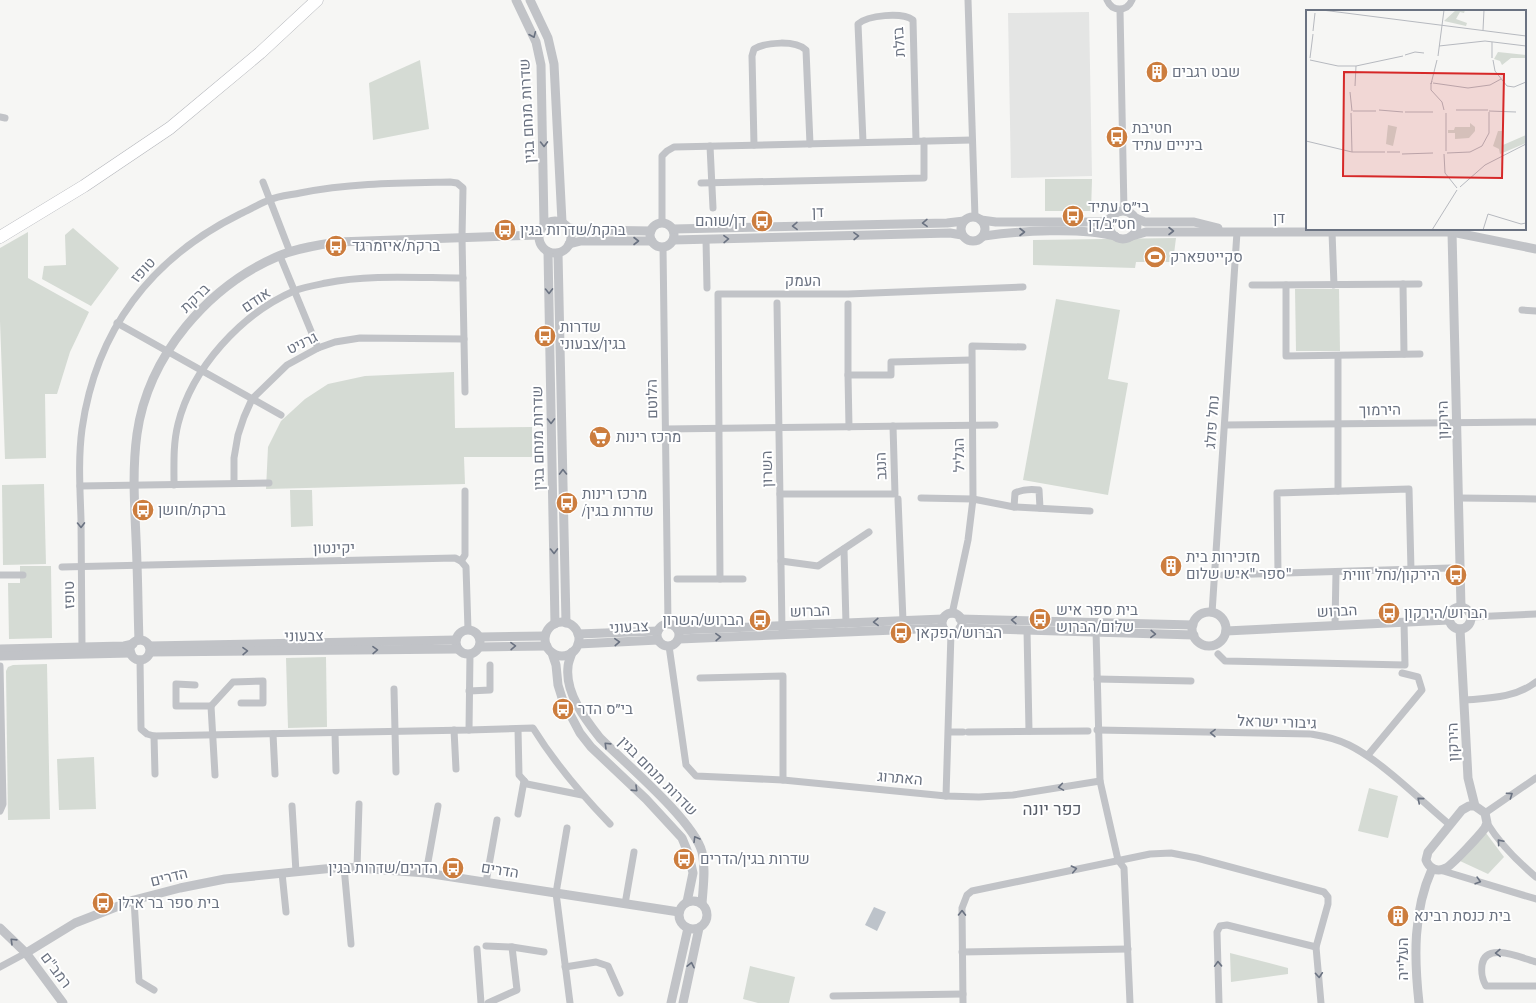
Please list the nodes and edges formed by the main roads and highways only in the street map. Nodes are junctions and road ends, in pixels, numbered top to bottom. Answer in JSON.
{"nodes":[{"id":1,"x":317,"y":0,"type":"edge"},
{"id":2,"x":0,"y":237,"type":"edge"}],
"edges":[{"from":1,"to":2,"type":"main road"}]}
